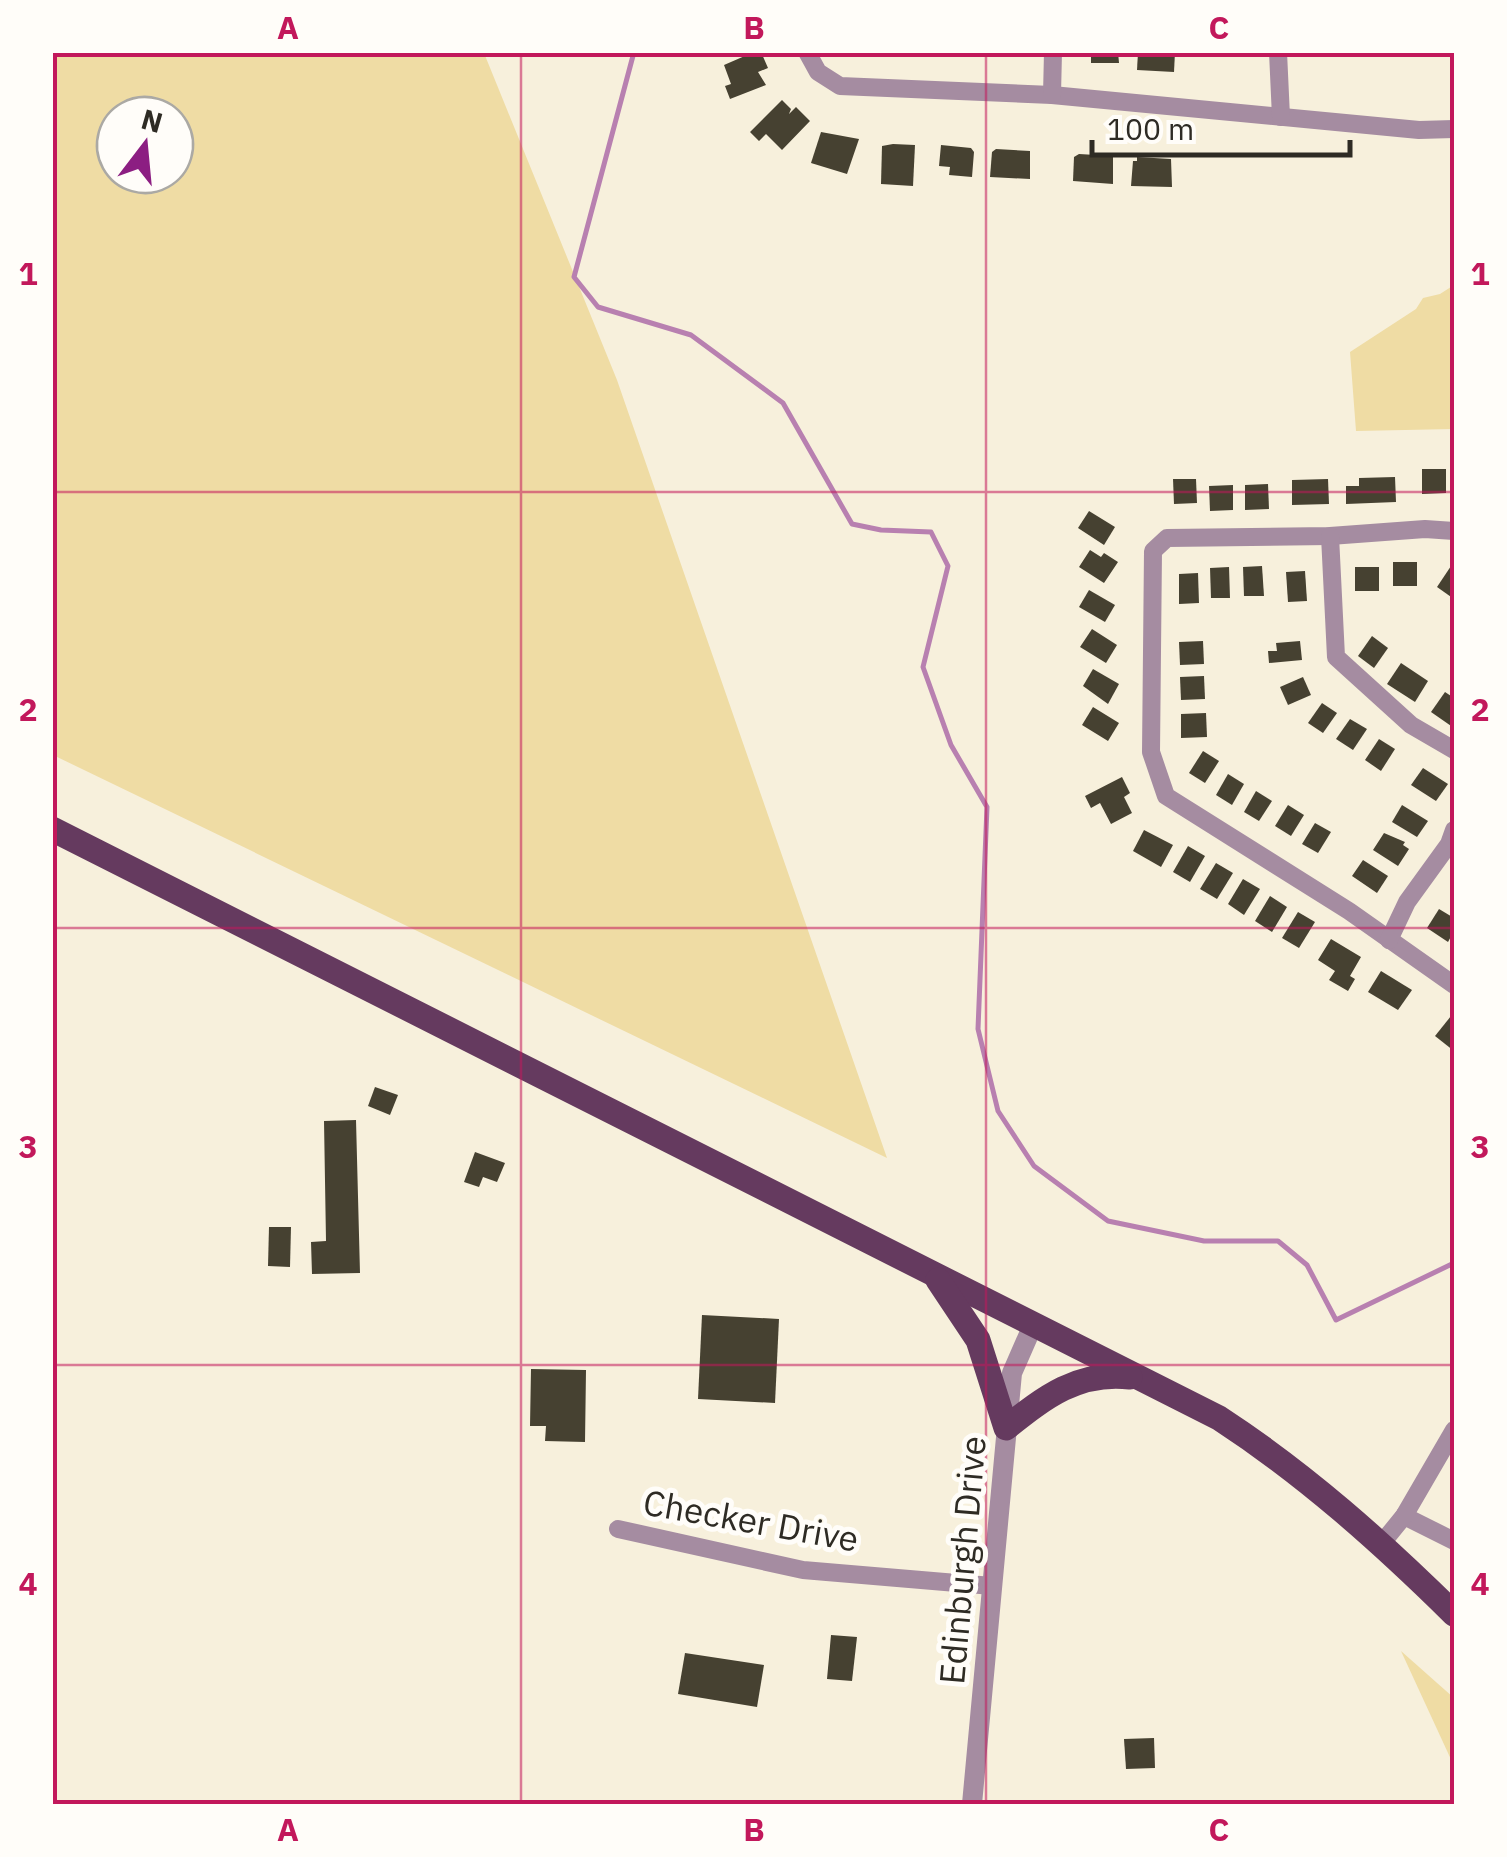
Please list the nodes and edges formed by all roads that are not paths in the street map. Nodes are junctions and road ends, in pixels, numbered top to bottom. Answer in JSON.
{"nodes":[{"id":1,"x":807,"y":52,"type":"edge"},
{"id":2,"x":1053,"y":52,"type":"edge"},
{"id":3,"x":1278,"y":52,"type":"edge"},
{"id":4,"x":1052,"y":96,"type":"junction"},
{"id":5,"x":1281,"y":117,"type":"junction"},
{"id":6,"x":1454,"y":129,"type":"edge"},
{"id":7,"x":1454,"y":531,"type":"edge"},
{"id":8,"x":1330,"y":536,"type":"junction"},
{"id":9,"x":1454,"y":750,"type":"edge"},
{"id":10,"x":52,"y":829,"type":"edge"},
{"id":11,"x":1454,"y":830,"type":"edge"},
{"id":12,"x":1390,"y":940,"type":"junction"},
{"id":13,"x":1454,"y":985,"type":"edge"},
{"id":14,"x":935,"y":1276,"type":"junction"},
{"id":15,"x":1033,"y":1326,"type":"junction"},
{"id":16,"x":1139,"y":1378,"type":"junction"},
{"id":17,"x":1006,"y":1428,"type":"junction"},
{"id":18,"x":1454,"y":1430,"type":"edge"},
{"id":19,"x":1404,"y":1516,"type":"junction"},
{"id":20,"x":618,"y":1528,"type":"dead end"},
{"id":21,"x":1454,"y":1541,"type":"edge"},
{"id":22,"x":1382,"y":1543,"type":"junction"},
{"id":23,"x":992,"y":1586,"type":"junction"},
{"id":24,"x":1454,"y":1614,"type":"edge"},
{"id":25,"x":972,"y":1804,"type":"edge"}],
"edges":[{"from":1,"to":4,"type":"street"},
{"from":2,"to":4,"type":"street"},
{"from":3,"to":5,"type":"street"},
{"from":4,"to":5,"type":"street"},
{"from":5,"to":6,"type":"street"},
{"from":7,"to":8,"type":"street"},
{"from":8,"to":9,"type":"street"},
{"from":8,"to":12,"type":"street"},
{"from":10,"to":14,"type":"main road"},
{"from":11,"to":12,"type":"street"},
{"from":12,"to":13,"type":"street"},
{"from":14,"to":15,"type":"main road"},
{"from":14,"to":17,"type":"main road"},
{"from":15,"to":16,"type":"main road"},
{"from":15,"to":17,"type":"street","name":"Edinburgh Drive"},
{"from":16,"to":17,"type":"main road"},
{"from":16,"to":22,"type":"main road"},
{"from":17,"to":23,"type":"street","name":"Edinburgh Drive"},
{"from":18,"to":19,"type":"street"},
{"from":19,"to":21,"type":"street"},
{"from":19,"to":22,"type":"street"},
{"from":20,"to":23,"type":"street","name":"Checker Drive"},
{"from":22,"to":24,"type":"main road"},
{"from":23,"to":25,"type":"street","name":"Edinburgh Drive"}]}
